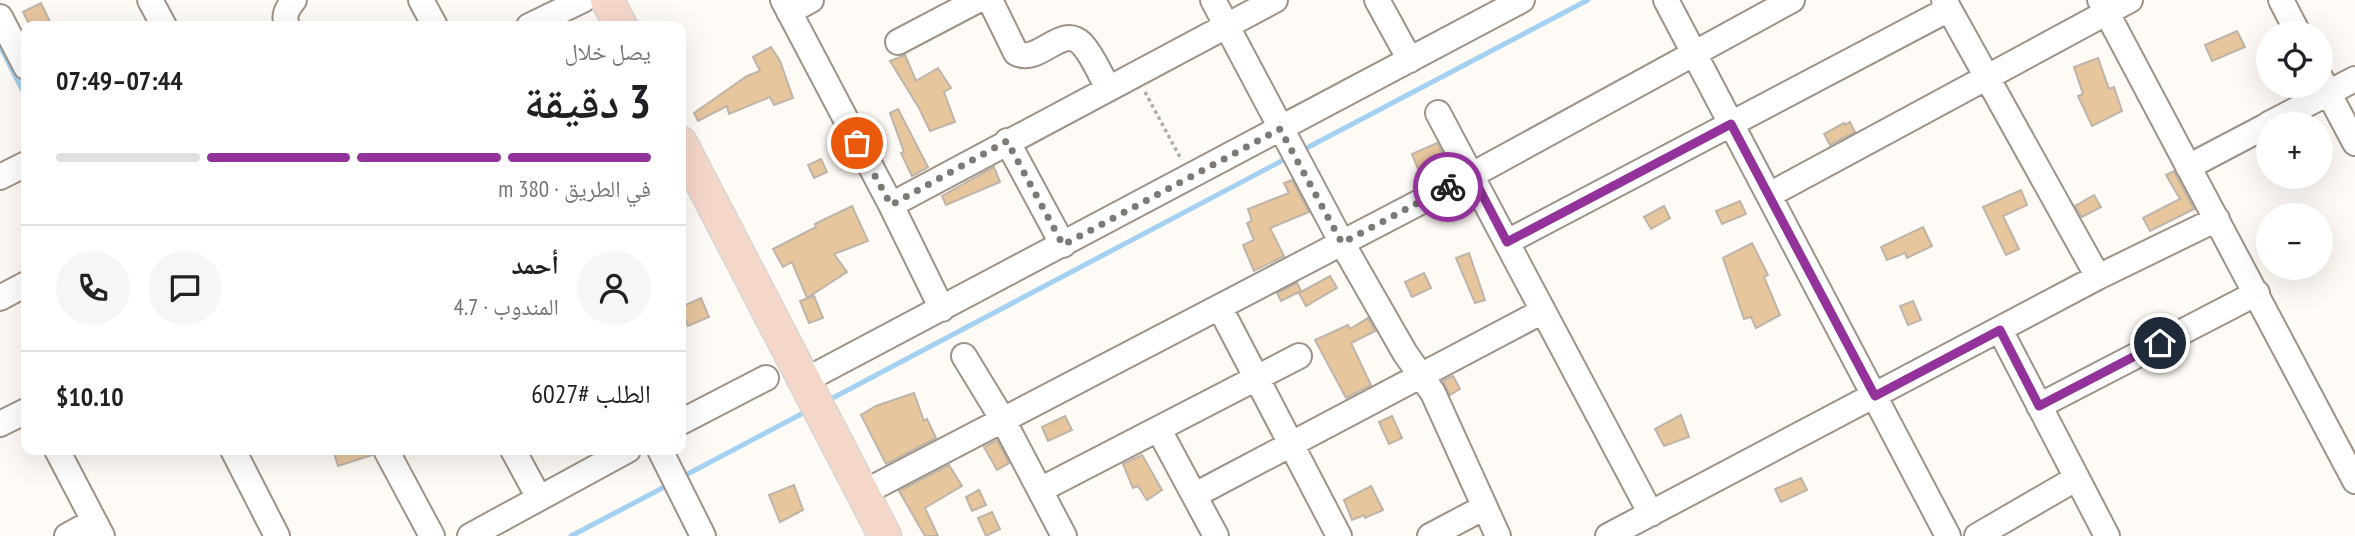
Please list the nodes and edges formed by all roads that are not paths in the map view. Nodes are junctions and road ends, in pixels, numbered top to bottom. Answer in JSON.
{"nodes":[{"id":1,"x":293,"y":0,"type":"edge"},
{"id":2,"x":421,"y":0,"type":"edge"},
{"id":3,"x":583,"y":0,"type":"edge"},
{"id":4,"x":607,"y":0,"type":"edge"},
{"id":5,"x":978,"y":0,"type":"edge"},
{"id":6,"x":990,"y":0,"type":"edge"},
{"id":7,"x":1213,"y":0,"type":"edge"},
{"id":8,"x":1275,"y":0,"type":"edge"},
{"id":9,"x":1377,"y":0,"type":"edge"},
{"id":10,"x":1522,"y":0,"type":"edge"},
{"id":11,"x":1666,"y":0,"type":"edge"},
{"id":12,"x":1792,"y":0,"type":"edge"},
{"id":13,"x":2130,"y":0,"type":"edge"},
{"id":14,"x":2281,"y":0,"type":"edge"},
{"id":15,"x":795,"y":4,"type":"edge"},
{"id":16,"x":1946,"y":5,"type":"edge"},
{"id":17,"x":2103,"y":6,"type":"edge"},
{"id":18,"x":0,"y":17,"type":"edge"},
{"id":19,"x":285,"y":21,"type":"edge"},
{"id":20,"x":432,"y":21,"type":"edge"},
{"id":21,"x":539,"y":21,"type":"edge"},
{"id":22,"x":618,"y":21,"type":"edge"},
{"id":23,"x":2292,"y":21,"type":"edge"},
{"id":24,"x":1226,"y":26,"type":"junction"},
{"id":25,"x":898,"y":42,"type":"dead end"},
{"id":26,"x":1694,"y":52,"type":"junction"},
{"id":27,"x":21,"y":57,"type":"edge"},
{"id":28,"x":1410,"y":60,"type":"junction"},
{"id":29,"x":1986,"y":77,"type":"junction"},
{"id":30,"x":2355,"y":79,"type":"edge"},
{"id":31,"x":2333,"y":83,"type":"edge"},
{"id":32,"x":1108,"y":88,"type":"junction"},
{"id":33,"x":2307,"y":98,"type":"edge"},
{"id":34,"x":2332,"y":98,"type":"edge"},
{"id":35,"x":2287,"y":112,"type":"edge"},
{"id":36,"x":1438,"y":113,"type":"dead end"},
{"id":37,"x":1731,"y":124,"type":"junction"},
{"id":38,"x":1280,"y":129,"type":"junction"},
{"id":39,"x":2256,"y":132,"type":"edge"},
{"id":40,"x":1007,"y":141,"type":"junction"},
{"id":41,"x":2355,"y":143,"type":"edge"},
{"id":42,"x":686,"y":153,"type":"edge"},
{"id":43,"x":21,"y":166,"type":"edge"},
{"id":44,"x":2188,"y":167,"type":"junction"},
{"id":45,"x":1472,"y":175,"type":"junction"},
{"id":46,"x":0,"y":177,"type":"edge"},
{"id":47,"x":1769,"y":195,"type":"junction"},
{"id":48,"x":891,"y":205,"type":"junction"},
{"id":49,"x":2217,"y":219,"type":"junction"},
{"id":50,"x":1507,"y":242,"type":"junction"},
{"id":51,"x":1342,"y":243,"type":"junction"},
{"id":52,"x":1063,"y":245,"type":"junction"},
{"id":53,"x":2098,"y":277,"type":"junction"},
{"id":54,"x":2257,"y":293,"type":"junction"},
{"id":55,"x":1220,"y":308,"type":"junction"},
{"id":56,"x":942,"y":309,"type":"junction"},
{"id":57,"x":1543,"y":311,"type":"junction"},
{"id":58,"x":2000,"y":330,"type":"junction"},
{"id":59,"x":964,"y":356,"type":"dead end"},
{"id":60,"x":1299,"y":356,"type":"dead end"},
{"id":61,"x":1423,"y":376,"type":"junction"},
{"id":62,"x":766,"y":378,"type":"dead end"},
{"id":63,"x":1256,"y":378,"type":"junction"},
{"id":64,"x":808,"y":389,"type":"junction"},
{"id":65,"x":1875,"y":396,"type":"junction"},
{"id":66,"x":2039,"y":406,"type":"junction"},
{"id":67,"x":21,"y":414,"type":"edge"},
{"id":68,"x":686,"y":419,"type":"edge"},
{"id":69,"x":1003,"y":420,"type":"junction"},
{"id":70,"x":0,"y":424,"type":"edge"},
{"id":71,"x":1158,"y":430,"type":"junction"},
{"id":72,"x":1290,"y":445,"type":"junction"},
{"id":73,"x":60,"y":455,"type":"edge"},
{"id":74,"x":235,"y":455,"type":"edge"},
{"id":75,"x":389,"y":455,"type":"edge"},
{"id":76,"x":516,"y":455,"type":"edge"},
{"id":77,"x":619,"y":455,"type":"edge"},
{"id":78,"x":663,"y":455,"type":"edge"},
{"id":79,"x":2077,"y":478,"type":"junction"},
{"id":80,"x":2355,"y":481,"type":"edge"},
{"id":81,"x":1040,"y":489,"type":"junction"},
{"id":82,"x":863,"y":492,"type":"junction"},
{"id":83,"x":1195,"y":495,"type":"junction"},
{"id":84,"x":539,"y":498,"type":"junction"},
{"id":85,"x":1485,"y":506,"type":"junction"},
{"id":86,"x":1651,"y":514,"type":"junction"},
{"id":87,"x":98,"y":529,"type":"edge"},
{"id":88,"x":269,"y":533,"type":"edge"},
{"id":89,"x":67,"y":536,"type":"edge"},
{"id":90,"x":432,"y":536,"type":"edge"},
{"id":91,"x":470,"y":536,"type":"edge"},
{"id":92,"x":704,"y":536,"type":"edge"},
{"id":93,"x":886,"y":536,"type":"edge"},
{"id":94,"x":1064,"y":536,"type":"edge"},
{"id":95,"x":1216,"y":536,"type":"edge"},
{"id":96,"x":1339,"y":536,"type":"edge"},
{"id":97,"x":1430,"y":536,"type":"edge"},
{"id":98,"x":1498,"y":536,"type":"edge"},
{"id":99,"x":1608,"y":536,"type":"edge"},
{"id":100,"x":1948,"y":536,"type":"edge"},
{"id":101,"x":1977,"y":536,"type":"edge"},
{"id":102,"x":2107,"y":536,"type":"edge"}],
"edges":[{"from":1,"to":19,"type":"street"},
{"from":2,"to":20,"type":"street"},
{"from":3,"to":21,"type":"street"},
{"from":4,"to":22,"type":"main road"},
{"from":5,"to":25,"type":"street"},
{"from":6,"to":32,"type":"street"},
{"from":7,"to":24,"type":"street"},
{"from":8,"to":24,"type":"street"},
{"from":9,"to":28,"type":"street"},
{"from":10,"to":28,"type":"street"},
{"from":11,"to":26,"type":"street"},
{"from":12,"to":26,"type":"street"},
{"from":13,"to":17,"type":"street"},
{"from":14,"to":23,"type":"street"},
{"from":15,"to":48,"type":"street"},
{"from":16,"to":29,"type":"street"},
{"from":16,"to":37,"type":"street"},
{"from":17,"to":29,"type":"street"},
{"from":17,"to":44,"type":"street"},
{"from":18,"to":27,"type":"street"},
{"from":24,"to":32,"type":"street"},
{"from":24,"to":38,"type":"street"},
{"from":26,"to":37,"type":"street"},
{"from":26,"to":45,"type":"street"},
{"from":28,"to":38,"type":"street"},
{"from":29,"to":47,"type":"street"},
{"from":29,"to":53,"type":"street"},
{"from":30,"to":31,"type":"street"},
{"from":32,"to":40,"type":"street"},
{"from":33,"to":35,"type":"street"},
{"from":34,"to":41,"type":"street"},
{"from":36,"to":45,"type":"street"},
{"from":37,"to":47,"type":"street"},
{"from":37,"to":50,"type":"street"},
{"from":38,"to":51,"type":"street"},
{"from":38,"to":52,"type":"street"},
{"from":39,"to":44,"type":"street"},
{"from":40,"to":48,"type":"street"},
{"from":40,"to":52,"type":"street"},
{"from":42,"to":64,"type":"main road"},
{"from":43,"to":46,"type":"street"},
{"from":44,"to":49,"type":"street"},
{"from":45,"to":50,"type":"street"},
{"from":45,"to":51,"type":"street"},
{"from":47,"to":65,"type":"street"},
{"from":48,"to":56,"type":"street"},
{"from":49,"to":53,"type":"street"},
{"from":49,"to":54,"type":"street"},
{"from":50,"to":57,"type":"street"},
{"from":51,"to":55,"type":"street"},
{"from":51,"to":61,"type":"street"},
{"from":52,"to":56,"type":"street"},
{"from":53,"to":58,"type":"street"},
{"from":54,"to":66,"type":"street"},
{"from":54,"to":80,"type":"street"},
{"from":55,"to":63,"type":"street"},
{"from":55,"to":69,"type":"street"},
{"from":56,"to":64,"type":"street"},
{"from":57,"to":61,"type":"street"},
{"from":57,"to":86,"type":"street"},
{"from":58,"to":65,"type":"street"},
{"from":58,"to":66,"type":"street"},
{"from":59,"to":69,"type":"street"},
{"from":60,"to":63,"type":"street"},
{"from":61,"to":72,"type":"street"},
{"from":61,"to":85,"type":"street"},
{"from":62,"to":68,"type":"street"},
{"from":63,"to":71,"type":"street"},
{"from":63,"to":72,"type":"street"},
{"from":64,"to":82,"type":"main road"},
{"from":65,"to":86,"type":"street"},
{"from":65,"to":100,"type":"street"},
{"from":66,"to":79,"type":"street"},
{"from":67,"to":70,"type":"street"},
{"from":69,"to":81,"type":"street"},
{"from":69,"to":82,"type":"street"},
{"from":71,"to":81,"type":"street"},
{"from":71,"to":83,"type":"street"},
{"from":72,"to":83,"type":"street"},
{"from":72,"to":96,"type":"street"},
{"from":73,"to":87,"type":"street"},
{"from":74,"to":88,"type":"street"},
{"from":75,"to":90,"type":"street"},
{"from":76,"to":84,"type":"street"},
{"from":77,"to":84,"type":"street"},
{"from":78,"to":92,"type":"street"},
{"from":79,"to":101,"type":"street"},
{"from":79,"to":102,"type":"street"},
{"from":81,"to":94,"type":"street"},
{"from":82,"to":93,"type":"main road"},
{"from":83,"to":95,"type":"street"},
{"from":84,"to":91,"type":"street"},
{"from":85,"to":97,"type":"street"},
{"from":85,"to":98,"type":"street"},
{"from":86,"to":99,"type":"street"},
{"from":87,"to":89,"type":"street"}]}
